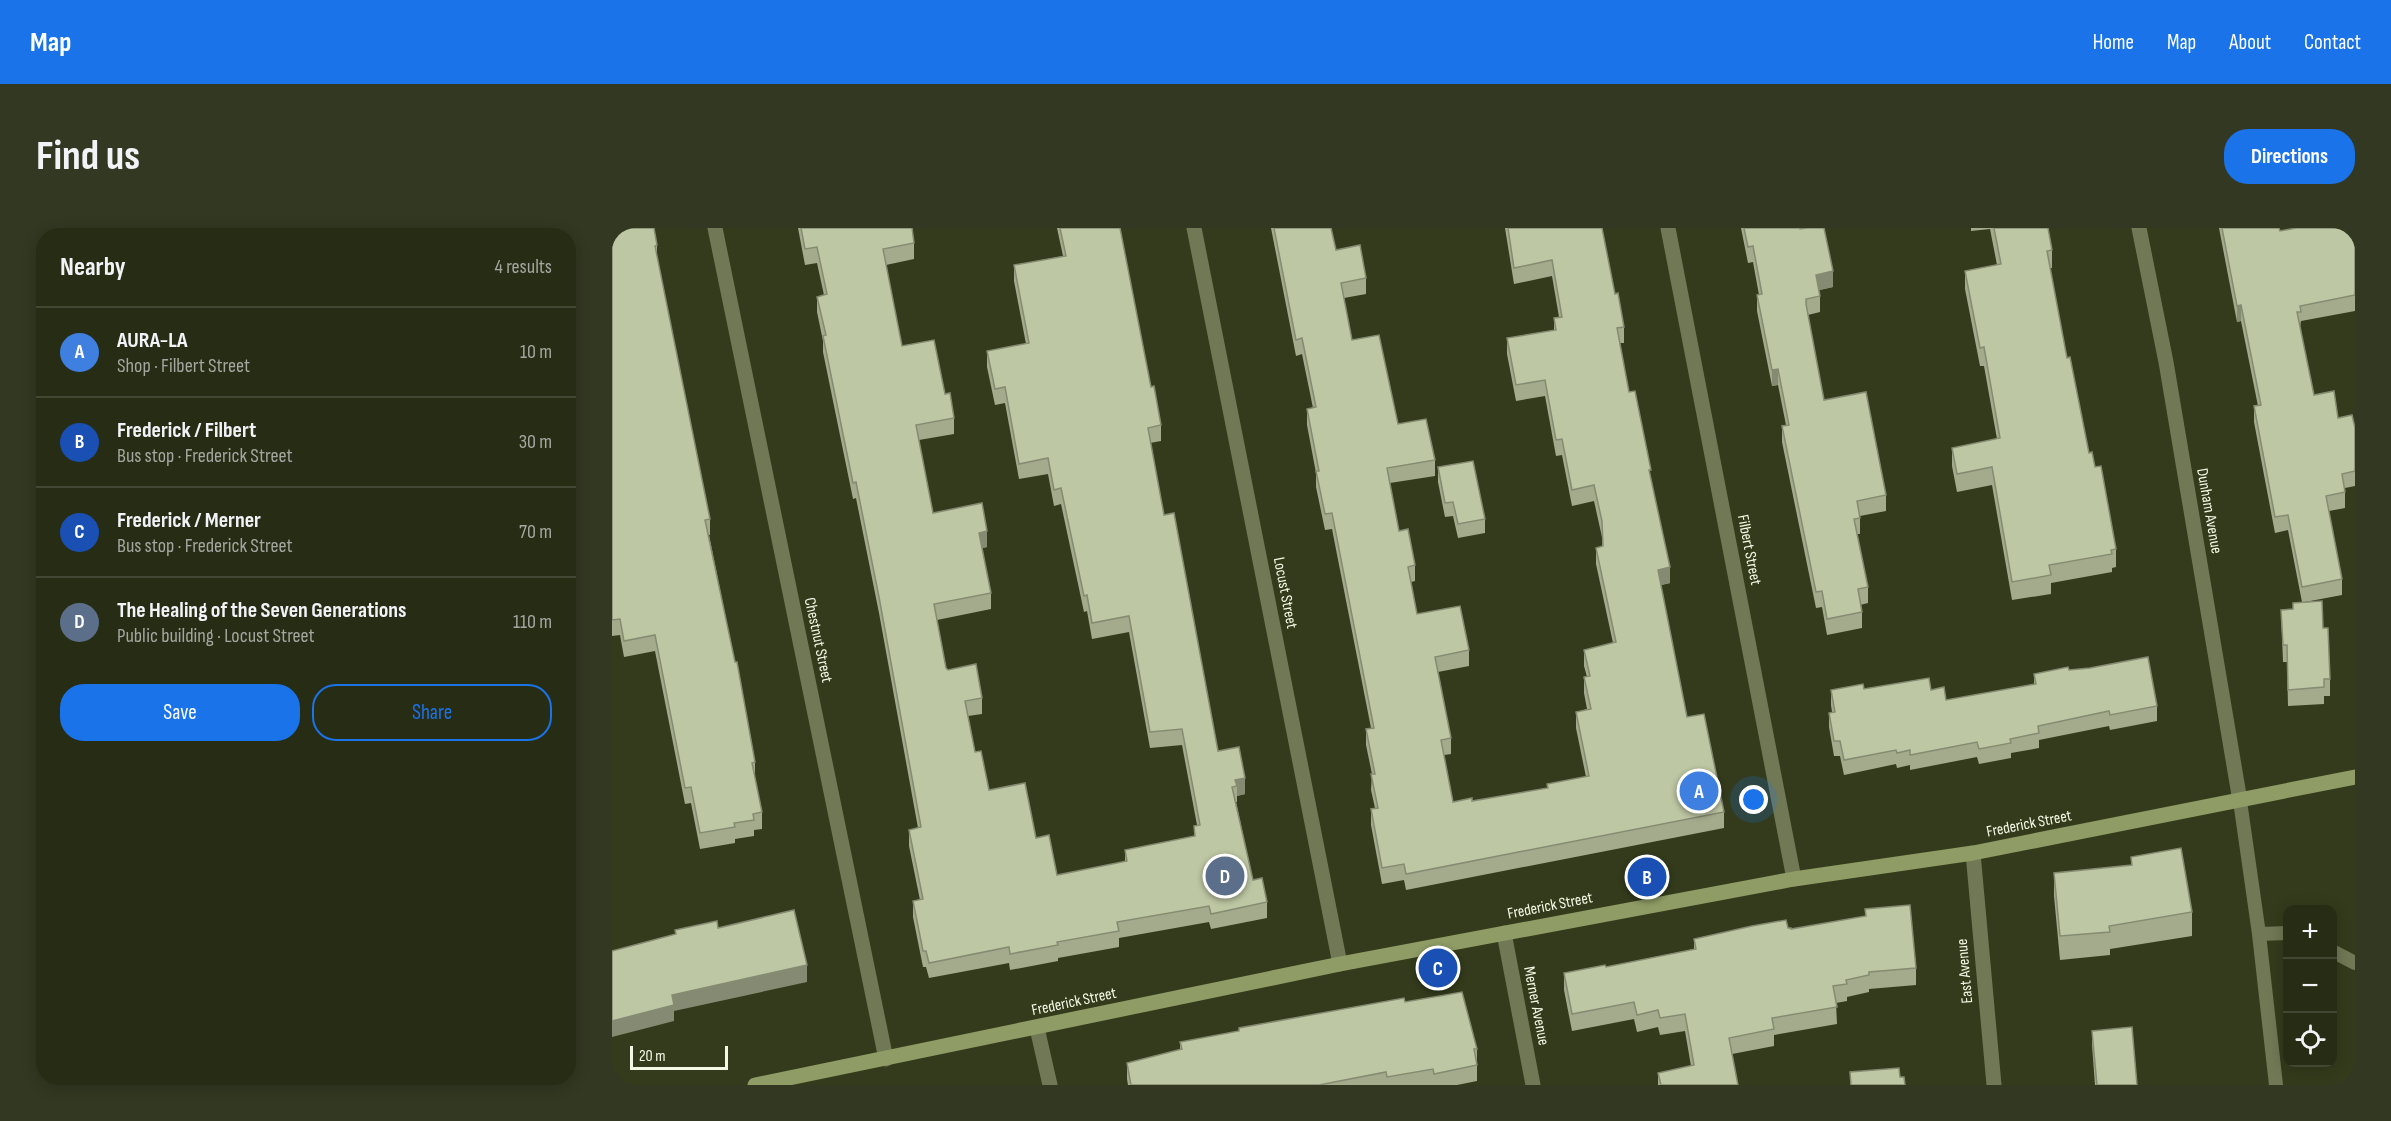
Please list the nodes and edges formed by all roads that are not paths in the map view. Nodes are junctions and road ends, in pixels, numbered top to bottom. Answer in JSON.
{"nodes":[{"id":1,"x":715,"y":228,"type":"edge"},
{"id":2,"x":1194,"y":228,"type":"edge"},
{"id":3,"x":1668,"y":228,"type":"edge"},
{"id":4,"x":2139,"y":228,"type":"edge"},
{"id":5,"x":2355,"y":777,"type":"edge"},
{"id":6,"x":2240,"y":801,"type":"junction"},
{"id":7,"x":1973,"y":853,"type":"junction"},
{"id":8,"x":1794,"y":879,"type":"junction"},
{"id":9,"x":1504,"y":933,"type":"junction"},
{"id":10,"x":2283,"y":933,"type":"edge"},
{"id":11,"x":2259,"y":934,"type":"junction"},
{"id":12,"x":2337,"y":954,"type":"edge"},
{"id":13,"x":2355,"y":963,"type":"edge"},
{"id":14,"x":1340,"y":964,"type":"junction"},
{"id":15,"x":1037,"y":1028,"type":"junction"},
{"id":16,"x":886,"y":1059,"type":"junction"},
{"id":17,"x":755,"y":1085,"type":"edge"},
{"id":18,"x":1050,"y":1085,"type":"edge"},
{"id":19,"x":1533,"y":1085,"type":"edge"},
{"id":20,"x":1994,"y":1085,"type":"edge"},
{"id":21,"x":2276,"y":1085,"type":"edge"}],
"edges":[{"from":1,"to":16,"type":"street","name":"Chestnut Street"},
{"from":2,"to":14,"type":"street","name":"Locust Street"},
{"from":3,"to":8,"type":"street","name":"Filbert Street"},
{"from":4,"to":6,"type":"street","name":"Dunham Avenue"},
{"from":5,"to":6,"type":"main road","name":"Frederick Street"},
{"from":6,"to":7,"type":"main road","name":"Frederick Street"},
{"from":6,"to":11,"type":"lane"},
{"from":7,"to":8,"type":"main road","name":"Frederick Street"},
{"from":7,"to":20,"type":"street","name":"East Avenue"},
{"from":8,"to":9,"type":"main road","name":"Frederick Street"},
{"from":9,"to":14,"type":"main road","name":"Frederick Street"},
{"from":9,"to":19,"type":"street","name":"Merner Avenue"},
{"from":10,"to":11,"type":"lane"},
{"from":11,"to":21,"type":"lane"},
{"from":12,"to":13,"type":"lane"},
{"from":14,"to":15,"type":"main road","name":"Frederick Street"},
{"from":15,"to":16,"type":"main road","name":"Frederick Street"},
{"from":15,"to":18,"type":"street"},
{"from":16,"to":17,"type":"main road","name":"Frederick Street"}]}
